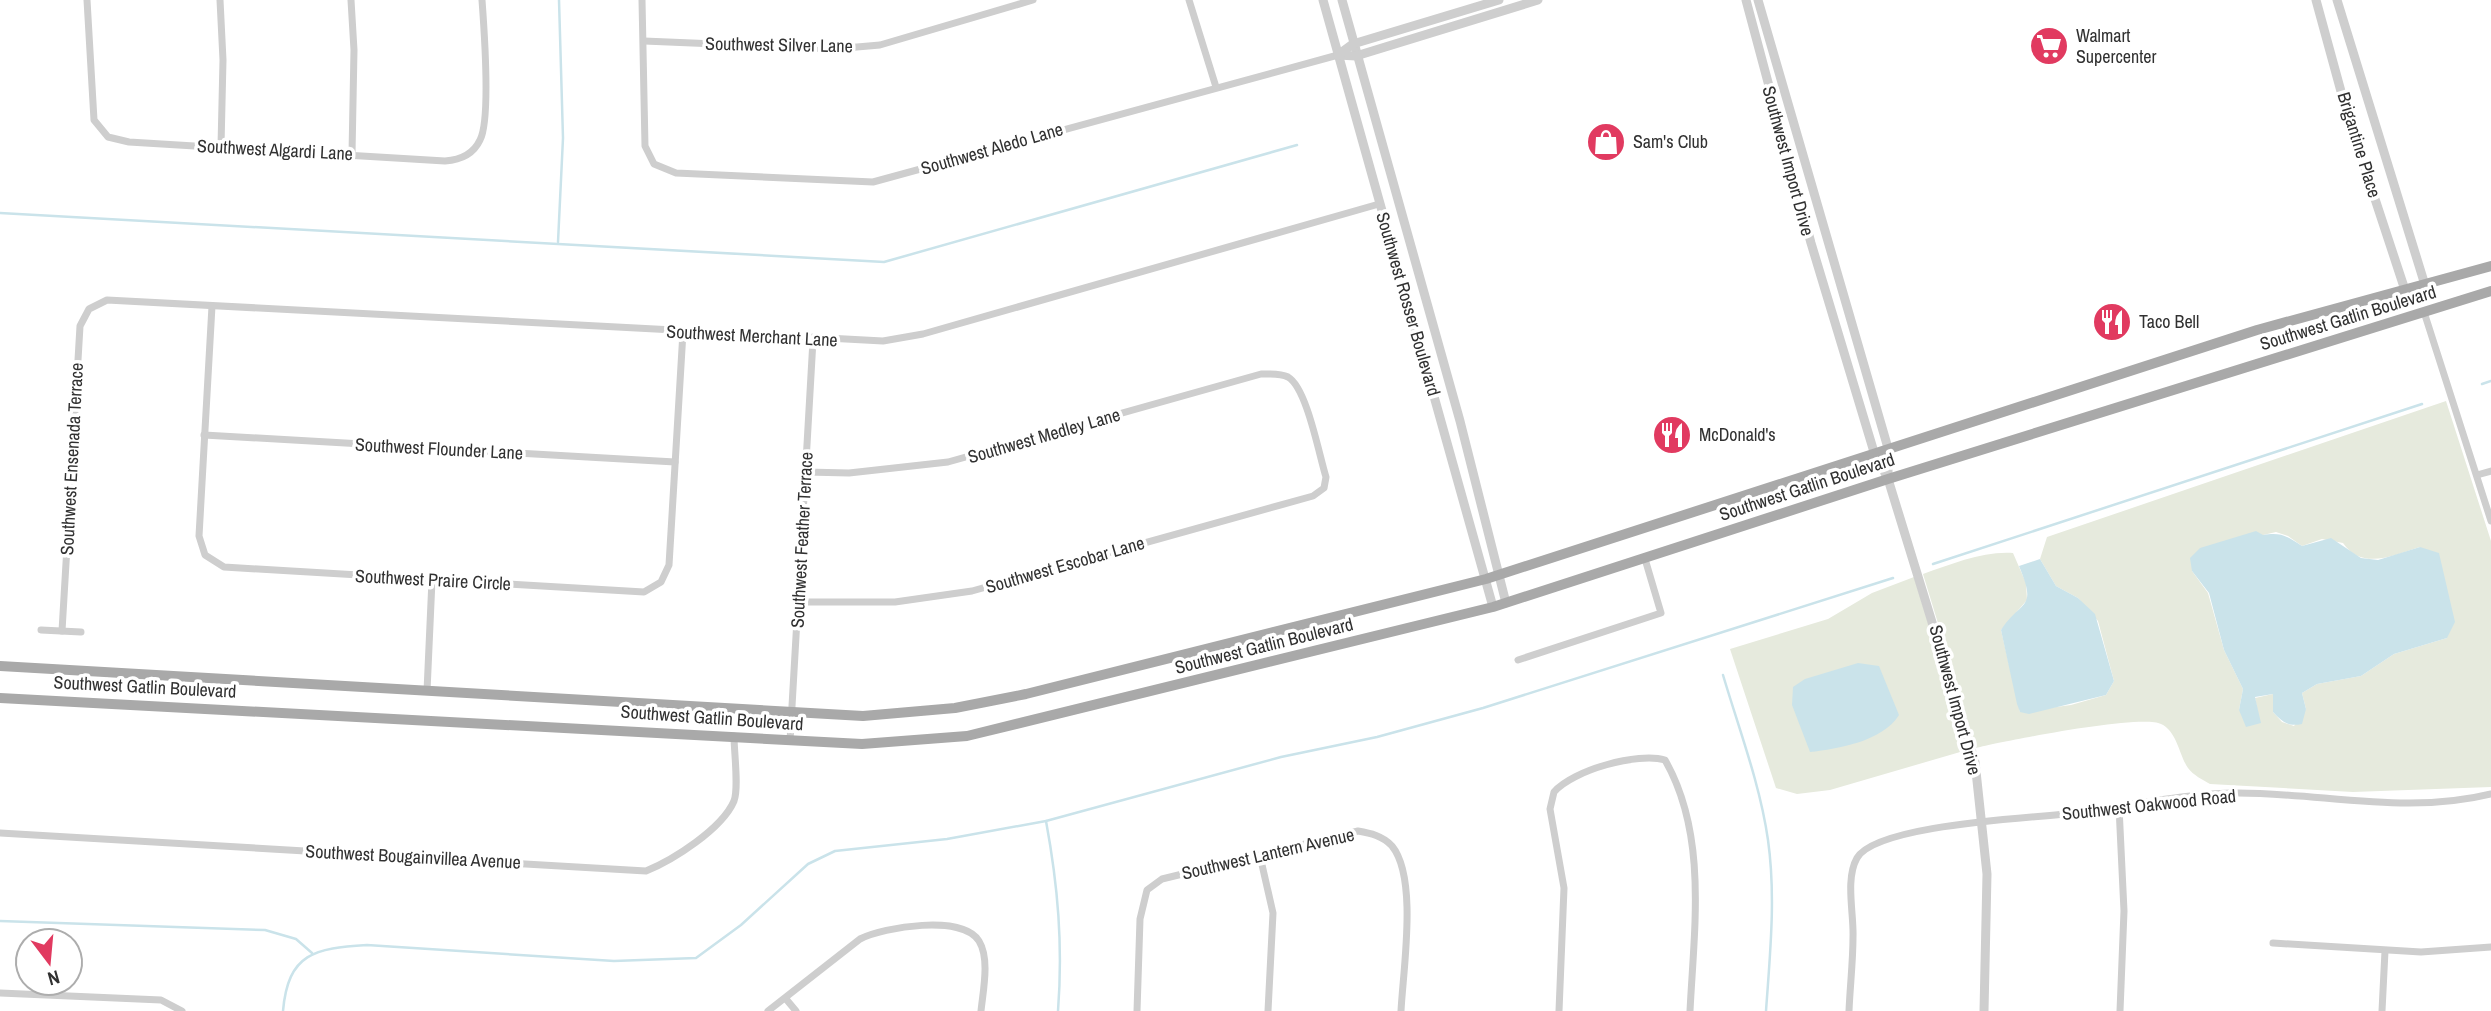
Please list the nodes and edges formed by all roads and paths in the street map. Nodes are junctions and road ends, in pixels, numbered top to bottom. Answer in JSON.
{"nodes":[{"id":1,"x":87,"y":0,"type":"edge"},
{"id":2,"x":219,"y":0,"type":"edge"},
{"id":3,"x":351,"y":0,"type":"edge"},
{"id":4,"x":482,"y":0,"type":"edge"},
{"id":5,"x":642,"y":0,"type":"edge"},
{"id":6,"x":1032,"y":0,"type":"edge"},
{"id":7,"x":1189,"y":0,"type":"edge"},
{"id":8,"x":1323,"y":0,"type":"edge"},
{"id":9,"x":1342,"y":0,"type":"edge"},
{"id":10,"x":1499,"y":0,"type":"edge"},
{"id":11,"x":1538,"y":0,"type":"edge"},
{"id":12,"x":1746,"y":0,"type":"edge"},
{"id":13,"x":1758,"y":0,"type":"edge"},
{"id":14,"x":2316,"y":0,"type":"edge"},
{"id":15,"x":2337,"y":0,"type":"edge"},
{"id":16,"x":644,"y":41,"type":"junction"},
{"id":17,"x":1353,"y":44,"type":"junction"},
{"id":18,"x":1338,"y":55,"type":"junction"},
{"id":19,"x":1356,"y":56,"type":"junction"},
{"id":20,"x":1216,"y":87,"type":"junction"},
{"id":21,"x":221,"y":146,"type":"junction"},
{"id":22,"x":352,"y":154,"type":"junction"},
{"id":23,"x":1379,"y":204,"type":"junction"},
{"id":24,"x":2491,"y":266,"type":"edge"},
{"id":25,"x":2425,"y":285,"type":"junction"},
{"id":26,"x":2405,"y":290,"type":"junction"},
{"id":27,"x":2491,"y":291,"type":"edge"},
{"id":28,"x":107,"y":300,"type":"joint"},
{"id":29,"x":212,"y":306,"type":"junction"},
{"id":30,"x":2424,"y":313,"type":"junction"},
{"id":31,"x":683,"y":332,"type":"junction"},
{"id":32,"x":813,"y":340,"type":"junction"},
{"id":33,"x":204,"y":435,"type":"junction"},
{"id":34,"x":1888,"y":448,"type":"junction"},
{"id":35,"x":1874,"y":452,"type":"junction"},
{"id":36,"x":675,"y":462,"type":"junction"},
{"id":37,"x":806,"y":471,"type":"junction"},
{"id":38,"x":2491,"y":471,"type":"edge"},
{"id":39,"x":2477,"y":475,"type":"junction"},
{"id":40,"x":1888,"y":479,"type":"junction"},
{"id":41,"x":1324,"y":488,"type":"joint"},
{"id":42,"x":2491,"y":521,"type":"edge"},
{"id":43,"x":1644,"y":559,"type":"junction"},
{"id":44,"x":1498,"y":575,"type":"junction"},
{"id":45,"x":1486,"y":579,"type":"junction"},
{"id":46,"x":432,"y":580,"type":"junction"},
{"id":47,"x":798,"y":602,"type":"junction"},
{"id":48,"x":1506,"y":603,"type":"junction"},
{"id":49,"x":1493,"y":607,"type":"junction"},
{"id":50,"x":41,"y":631,"type":"dead end"},
{"id":51,"x":62,"y":631,"type":"junction"},
{"id":52,"x":81,"y":632,"type":"dead end"},
{"id":53,"x":1518,"y":660,"type":"dead end"},
{"id":54,"x":0,"y":666,"type":"edge"},
{"id":55,"x":427,"y":691,"type":"junction"},
{"id":56,"x":0,"y":698,"type":"edge"},
{"id":57,"x":792,"y":713,"type":"junction"},
{"id":58,"x":734,"y":736,"type":"junction"},
{"id":59,"x":790,"y":741,"type":"junction"},
{"id":60,"x":2491,"y":794,"type":"edge"},
{"id":61,"x":2119,"y":807,"type":"junction"},
{"id":62,"x":1983,"y":822,"type":"junction"},
{"id":63,"x":0,"y":833,"type":"edge"},
{"id":64,"x":1260,"y":856,"type":"junction"},
{"id":65,"x":2273,"y":943,"type":"dead end"},
{"id":66,"x":2491,"y":947,"type":"edge"},
{"id":67,"x":2385,"y":951,"type":"junction"},
{"id":68,"x":0,"y":993,"type":"edge"},
{"id":69,"x":786,"y":999,"type":"junction"},
{"id":70,"x":182,"y":1011,"type":"edge"},
{"id":71,"x":768,"y":1011,"type":"edge"},
{"id":72,"x":796,"y":1011,"type":"edge"},
{"id":73,"x":982,"y":1011,"type":"edge"},
{"id":74,"x":1137,"y":1011,"type":"edge"},
{"id":75,"x":1268,"y":1011,"type":"edge"},
{"id":76,"x":1401,"y":1011,"type":"edge"},
{"id":77,"x":1559,"y":1011,"type":"edge"},
{"id":78,"x":1690,"y":1011,"type":"edge"},
{"id":79,"x":1849,"y":1011,"type":"edge"},
{"id":80,"x":1984,"y":1011,"type":"edge"},
{"id":81,"x":2120,"y":1011,"type":"edge"},
{"id":82,"x":2382,"y":1011,"type":"edge"}],
"edges":[{"from":1,"to":21,"type":"street","name":"Southwest Algardi Lane"},
{"from":2,"to":21,"type":"street"},
{"from":3,"to":22,"type":"street"},
{"from":4,"to":22,"type":"street","name":"Southwest Algardi Lane"},
{"from":5,"to":16,"type":"street"},
{"from":6,"to":16,"type":"street","name":"Southwest Silver Lane"},
{"from":7,"to":20,"type":"street"},
{"from":8,"to":18,"type":"street","name":"Southwest Rosser Boulevard"},
{"from":9,"to":17,"type":"street","name":"Southwest Rosser Boulevard"},
{"from":10,"to":17,"type":"street","name":"Southwest Aledo Lane"},
{"from":11,"to":19,"type":"street","name":"Southwest Aledo Lane"},
{"from":12,"to":35,"type":"street","name":"Southwest Import Drive"},
{"from":13,"to":34,"type":"street","name":"Southwest Import Drive"},
{"from":14,"to":26,"type":"street","name":"Brigantine Place"},
{"from":15,"to":25,"type":"street","name":"Brigantine Place"},
{"from":16,"to":20,"type":"street","name":"Southwest Aledo Lane"},
{"from":17,"to":18,"type":"street","name":"Southwest Aledo Lane"},
{"from":17,"to":19,"type":"street","name":"Southwest Rosser Boulevard"},
{"from":18,"to":19,"type":"street","name":"Southwest Aledo Lane"},
{"from":18,"to":20,"type":"street","name":"Southwest Aledo Lane"},
{"from":18,"to":23,"type":"street","name":"Southwest Rosser Boulevard"},
{"from":19,"to":44,"type":"street","name":"Southwest Rosser Boulevard"},
{"from":21,"to":22,"type":"street","name":"Southwest Algardi Lane"},
{"from":23,"to":32,"type":"street","name":"Southwest Merchant Lane"},
{"from":23,"to":45,"type":"street","name":"Southwest Rosser Boulevard"},
{"from":24,"to":25,"type":"main road","name":"Southwest Gatlin Boulevard"},
{"from":25,"to":26,"type":"main road","name":"Southwest Gatlin Boulevard"},
{"from":26,"to":34,"type":"main road","name":"Southwest Gatlin Boulevard"},
{"from":27,"to":30,"type":"main road","name":"Southwest Gatlin Boulevard"},
{"from":28,"to":29,"type":"street","name":"Southwest Merchant Lane"},
{"from":28,"to":51,"type":"street","name":"Southwest Ensenada Terrace"},
{"from":29,"to":31,"type":"street","name":"Southwest Merchant Lane"},
{"from":29,"to":33,"type":"street","name":"Southwest Praire Circle"},
{"from":30,"to":39,"type":"street"},
{"from":30,"to":40,"type":"main road","name":"Southwest Gatlin Boulevard"},
{"from":31,"to":32,"type":"street","name":"Southwest Merchant Lane"},
{"from":31,"to":36,"type":"street","name":"Southwest Praire Circle"},
{"from":32,"to":37,"type":"street","name":"Southwest Feather Terrace"},
{"from":33,"to":36,"type":"street","name":"Southwest Flounder Lane"},
{"from":33,"to":46,"type":"street","name":"Southwest Praire Circle"},
{"from":34,"to":35,"type":"main road","name":"Southwest Gatlin Boulevard"},
{"from":34,"to":40,"type":"street","name":"Southwest Import Drive"},
{"from":35,"to":40,"type":"street","name":"Southwest Import Drive"},
{"from":35,"to":44,"type":"main road","name":"Southwest Gatlin Boulevard"},
{"from":36,"to":46,"type":"street","name":"Southwest Praire Circle"},
{"from":37,"to":41,"type":"street","name":"Southwest Medley Lane"},
{"from":37,"to":47,"type":"street","name":"Southwest Feather Terrace"},
{"from":38,"to":39,"type":"street"},
{"from":39,"to":42,"type":"street"},
{"from":40,"to":43,"type":"main road","name":"Southwest Gatlin Boulevard"},
{"from":40,"to":62,"type":"street","name":"Southwest Import Drive"},
{"from":41,"to":47,"type":"street","name":"Southwest Escobar Lane"},
{"from":43,"to":48,"type":"main road","name":"Southwest Gatlin Boulevard"},
{"from":43,"to":53,"type":"street"},
{"from":44,"to":45,"type":"main road","name":"Southwest Gatlin Boulevard"},
{"from":44,"to":48,"type":"street","name":"Southwest Rosser Boulevard"},
{"from":45,"to":49,"type":"street","name":"Southwest Rosser Boulevard"},
{"from":45,"to":57,"type":"main road","name":"Southwest Gatlin Boulevard"},
{"from":46,"to":55,"type":"street"},
{"from":47,"to":57,"type":"street","name":"Southwest Feather Terrace"},
{"from":48,"to":49,"type":"main road","name":"Southwest Gatlin Boulevard"},
{"from":49,"to":59,"type":"main road","name":"Southwest Gatlin Boulevard"},
{"from":50,"to":51,"type":"street"},
{"from":51,"to":52,"type":"street"},
{"from":54,"to":55,"type":"main road","name":"Southwest Gatlin Boulevard"},
{"from":55,"to":57,"type":"main road","name":"Southwest Gatlin Boulevard"},
{"from":56,"to":58,"type":"main road","name":"Southwest Gatlin Boulevard"},
{"from":57,"to":59,"type":"street","name":"Southwest Feather Terrace"},
{"from":58,"to":59,"type":"main road","name":"Southwest Gatlin Boulevard"},
{"from":58,"to":63,"type":"street","name":"Southwest Bougainvillea Avenue"},
{"from":60,"to":61,"type":"street","name":"Southwest Oakwood Road"},
{"from":61,"to":62,"type":"street","name":"Southwest Oakwood Road"},
{"from":61,"to":81,"type":"street"},
{"from":62,"to":79,"type":"street","name":"Southwest Oakwood Road"},
{"from":62,"to":80,"type":"street","name":"Southwest Import Drive"},
{"from":64,"to":74,"type":"street","name":"Southwest Lantern Avenue"},
{"from":64,"to":75,"type":"street"},
{"from":64,"to":76,"type":"street","name":"Southwest Lantern Avenue"},
{"from":65,"to":67,"type":"street"},
{"from":66,"to":67,"type":"street"},
{"from":67,"to":82,"type":"street"},
{"from":68,"to":70,"type":"street"},
{"from":69,"to":71,"type":"street"},
{"from":69,"to":72,"type":"street"},
{"from":69,"to":73,"type":"street"},
{"from":77,"to":78,"type":"street"}]}
